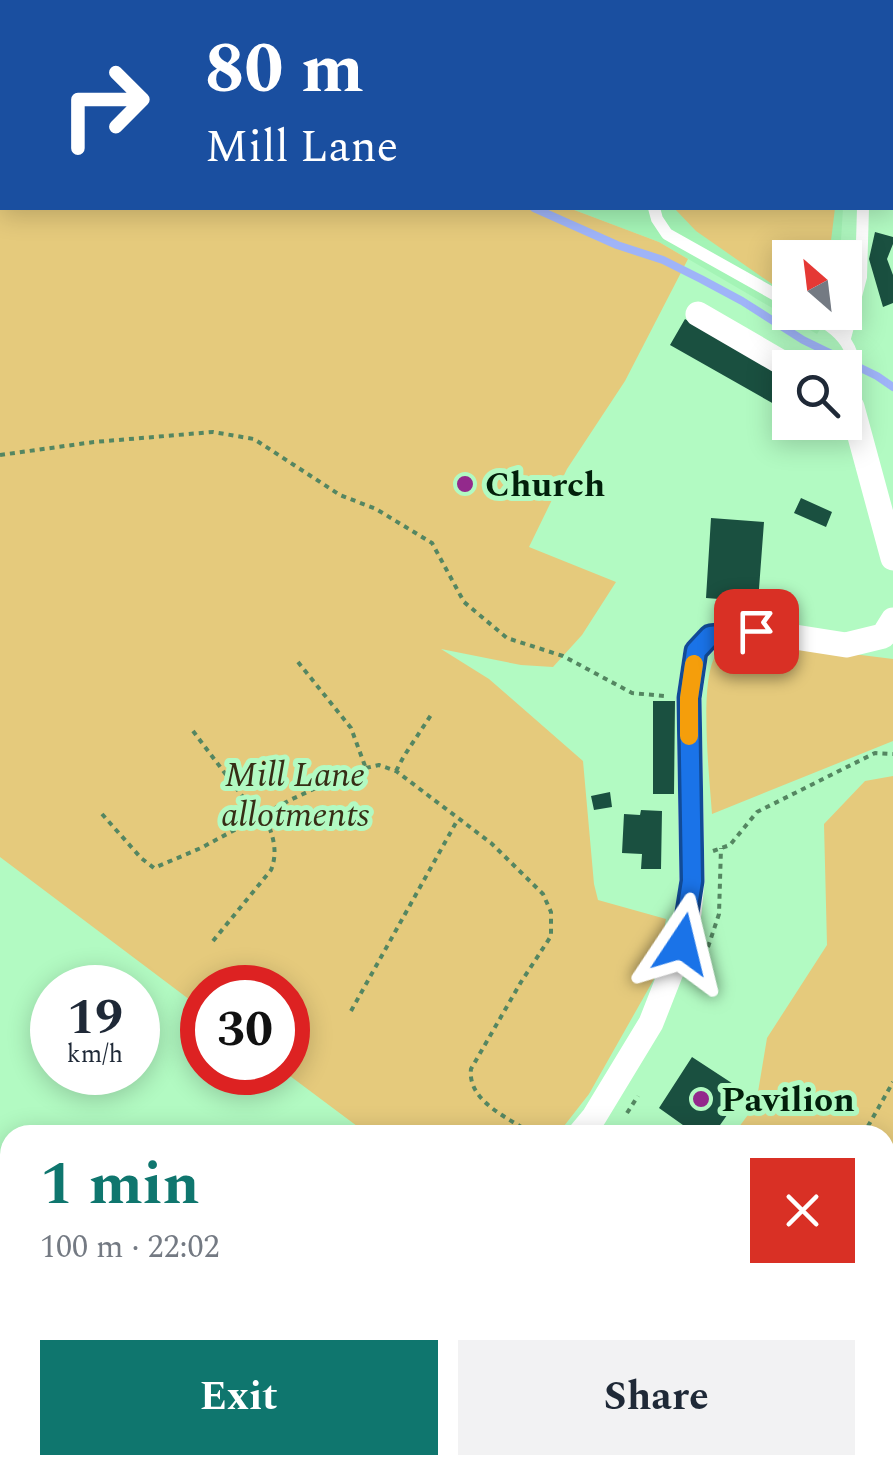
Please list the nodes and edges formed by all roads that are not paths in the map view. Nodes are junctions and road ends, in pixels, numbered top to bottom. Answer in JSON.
{"nodes":[{"id":1,"x":655,"y":210,"type":"edge"},
{"id":2,"x":863,"y":210,"type":"edge"},
{"id":3,"x":772,"y":292,"type":"edge"},
{"id":4,"x":698,"y":314,"type":"dead end"},
{"id":5,"x":835,"y":330,"type":"edge"},
{"id":6,"x":844,"y":338,"type":"junction"},
{"id":7,"x":851,"y":350,"type":"edge"},
{"id":8,"x":772,"y":357,"type":"edge"},
{"id":9,"x":862,"y":439,"type":"edge"},
{"id":10,"x":893,"y":558,"type":"edge"},
{"id":11,"x":890,"y":632,"type":"edge"},
{"id":12,"x":587,"y":1125,"type":"edge"}],
"edges":[{"from":1,"to":3,"type":"lane"},
{"from":2,"to":6,"type":"lane"},
{"from":4,"to":8,"type":"street"},
{"from":5,"to":6,"type":"lane"},
{"from":6,"to":7,"type":"lane"},
{"from":9,"to":10,"type":"street"},
{"from":11,"to":12,"type":"street"}]}
